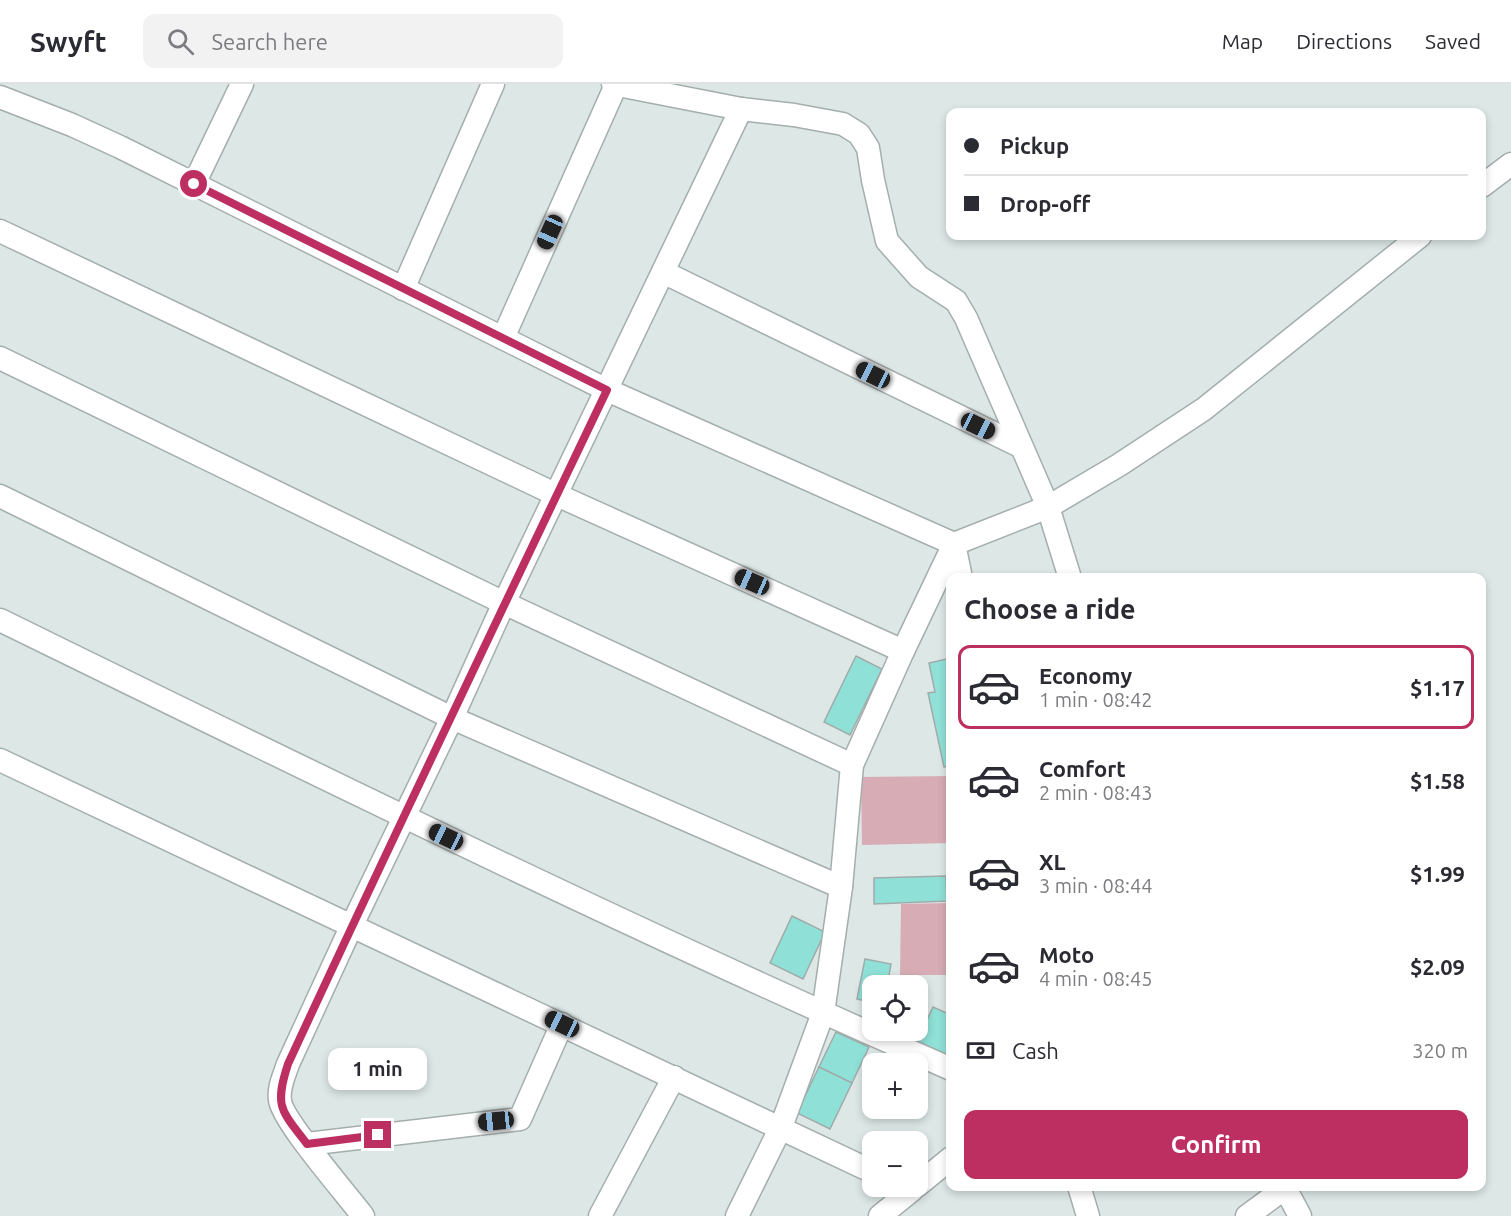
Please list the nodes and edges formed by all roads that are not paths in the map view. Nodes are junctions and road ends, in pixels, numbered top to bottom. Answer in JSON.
{"nodes":[{"id":1,"x":242,"y":84,"type":"edge"},
{"id":2,"x":493,"y":84,"type":"edge"},
{"id":3,"x":615,"y":84,"type":"edge"},
{"id":4,"x":0,"y":98,"type":"edge"},
{"id":5,"x":741,"y":109,"type":"junction"},
{"id":6,"x":1511,"y":164,"type":"edge"},
{"id":7,"x":1486,"y":183,"type":"edge"},
{"id":8,"x":194,"y":184,"type":"junction"},
{"id":9,"x":0,"y":231,"type":"edge"},
{"id":10,"x":1415,"y":240,"type":"edge"},
{"id":11,"x":663,"y":272,"type":"junction"},
{"id":12,"x":403,"y":289,"type":"junction"},
{"id":13,"x":502,"y":338,"type":"junction"},
{"id":14,"x":0,"y":358,"type":"edge"},
{"id":15,"x":607,"y":390,"type":"junction"},
{"id":16,"x":1020,"y":446,"type":"junction"},
{"id":17,"x":556,"y":495,"type":"junction"},
{"id":18,"x":0,"y":496,"type":"edge"},
{"id":19,"x":1048,"y":507,"type":"junction"},
{"id":20,"x":954,"y":544,"type":"junction"},
{"id":21,"x":960,"y":573,"type":"edge"},
{"id":22,"x":1068,"y":573,"type":"edge"},
{"id":23,"x":504,"y":603,"type":"junction"},
{"id":24,"x":0,"y":620,"type":"edge"},
{"id":25,"x":903,"y":651,"type":"junction"},
{"id":26,"x":452,"y":718,"type":"junction"},
{"id":27,"x":0,"y":760,"type":"edge"},
{"id":28,"x":852,"y":765,"type":"junction"},
{"id":29,"x":404,"y":818,"type":"junction"},
{"id":30,"x":841,"y":887,"type":"junction"},
{"id":31,"x":352,"y":925,"type":"junction"},
{"id":32,"x":824,"y":1013,"type":"junction"},
{"id":33,"x":562,"y":1024,"type":"junction"},
{"id":34,"x":946,"y":1067,"type":"edge"},
{"id":35,"x":674,"y":1077,"type":"junction"},
{"id":36,"x":781,"y":1127,"type":"junction"},
{"id":37,"x":307,"y":1144,"type":"junction"},
{"id":38,"x":946,"y":1162,"type":"edge"},
{"id":39,"x":862,"y":1167,"type":"edge"},
{"id":40,"x":928,"y":1176,"type":"edge"},
{"id":41,"x":1080,"y":1191,"type":"edge"},
{"id":42,"x":1279,"y":1191,"type":"edge"},
{"id":43,"x":1286,"y":1191,"type":"edge"},
{"id":44,"x":902,"y":1197,"type":"edge"},
{"id":45,"x":363,"y":1216,"type":"edge"},
{"id":46,"x":600,"y":1216,"type":"edge"},
{"id":47,"x":737,"y":1216,"type":"edge"},
{"id":48,"x":880,"y":1216,"type":"edge"},
{"id":49,"x":1088,"y":1216,"type":"edge"},
{"id":50,"x":1247,"y":1216,"type":"edge"},
{"id":51,"x":1300,"y":1216,"type":"edge"}],
"edges":[{"from":1,"to":8,"type":"street"},
{"from":2,"to":12,"type":"street"},
{"from":3,"to":5,"type":"street"},
{"from":3,"to":13,"type":"street"},
{"from":4,"to":8,"type":"street"},
{"from":5,"to":11,"type":"street"},
{"from":5,"to":16,"type":"street"},
{"from":6,"to":7,"type":"street"},
{"from":8,"to":12,"type":"street"},
{"from":9,"to":17,"type":"street"},
{"from":10,"to":19,"type":"street"},
{"from":11,"to":15,"type":"street"},
{"from":11,"to":16,"type":"street"},
{"from":12,"to":13,"type":"street"},
{"from":13,"to":15,"type":"street"},
{"from":14,"to":23,"type":"street"},
{"from":15,"to":17,"type":"street"},
{"from":15,"to":20,"type":"street"},
{"from":16,"to":19,"type":"street"},
{"from":17,"to":23,"type":"street"},
{"from":17,"to":25,"type":"street"},
{"from":18,"to":26,"type":"street"},
{"from":19,"to":20,"type":"street"},
{"from":19,"to":22,"type":"street"},
{"from":20,"to":21,"type":"street"},
{"from":20,"to":25,"type":"street"},
{"from":23,"to":26,"type":"street"},
{"from":23,"to":28,"type":"street"},
{"from":24,"to":29,"type":"street"},
{"from":25,"to":28,"type":"street"},
{"from":26,"to":29,"type":"street"},
{"from":26,"to":30,"type":"street"},
{"from":27,"to":31,"type":"street"},
{"from":28,"to":30,"type":"street"},
{"from":29,"to":31,"type":"street"},
{"from":29,"to":32,"type":"street"},
{"from":30,"to":32,"type":"street"},
{"from":31,"to":33,"type":"street"},
{"from":31,"to":37,"type":"street"},
{"from":32,"to":34,"type":"street"},
{"from":32,"to":36,"type":"street"},
{"from":33,"to":35,"type":"street"},
{"from":33,"to":37,"type":"street"},
{"from":35,"to":36,"type":"street"},
{"from":35,"to":46,"type":"street"},
{"from":36,"to":39,"type":"street"},
{"from":36,"to":47,"type":"street"},
{"from":37,"to":45,"type":"street"},
{"from":38,"to":40,"type":"street"},
{"from":41,"to":49,"type":"street"},
{"from":42,"to":50,"type":"street"},
{"from":43,"to":51,"type":"street"},
{"from":44,"to":48,"type":"street"}]}
